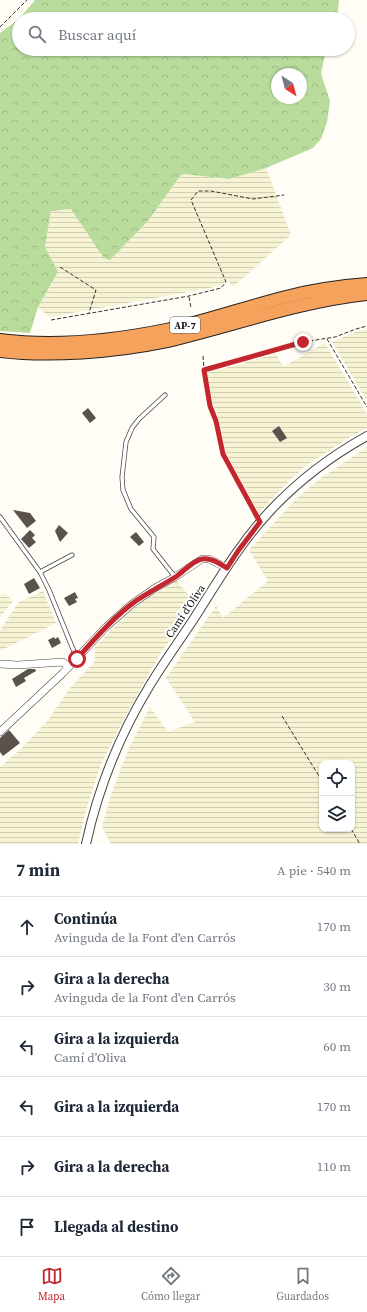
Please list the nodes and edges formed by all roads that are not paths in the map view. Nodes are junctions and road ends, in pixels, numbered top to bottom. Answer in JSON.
{"nodes":[{"id":1,"x":367,"y":284,"type":"edge"},
{"id":2,"x":367,"y":294,"type":"edge"},
{"id":3,"x":0,"y":340,"type":"edge"},
{"id":4,"x":0,"y":351,"type":"edge"},
{"id":5,"x":165,"y":395,"type":"dead end"},
{"id":6,"x":367,"y":436,"type":"edge"},
{"id":7,"x":0,"y":517,"type":"edge"},
{"id":8,"x":72,"y":555,"type":"dead end"},
{"id":9,"x":227,"y":568,"type":"junction"},
{"id":10,"x":40,"y":572,"type":"junction"},
{"id":11,"x":176,"y":577,"type":"junction"},
{"id":12,"x":77,"y":659,"type":"junction"},
{"id":13,"x":0,"y":664,"type":"edge"},
{"id":14,"x":69,"y":667,"type":"junction"},
{"id":15,"x":0,"y":732,"type":"edge"},
{"id":16,"x":86,"y":844,"type":"edge"}],
"edges":[{"from":1,"to":3,"type":"highway","number":"AP-7"},
{"from":2,"to":4,"type":"highway","number":"AP-7"},
{"from":5,"to":11,"type":"lane"},
{"from":6,"to":9,"type":"street","name":"Camí d’Oliva"},
{"from":7,"to":10,"type":"lane"},
{"from":8,"to":10,"type":"lane"},
{"from":9,"to":11,"type":"street"},
{"from":9,"to":16,"type":"street","name":"Camí d’Oliva"},
{"from":10,"to":12,"type":"lane"},
{"from":11,"to":12,"type":"street"},
{"from":12,"to":14,"type":"street"},
{"from":13,"to":14,"type":"street"},
{"from":14,"to":15,"type":"street"}]}
